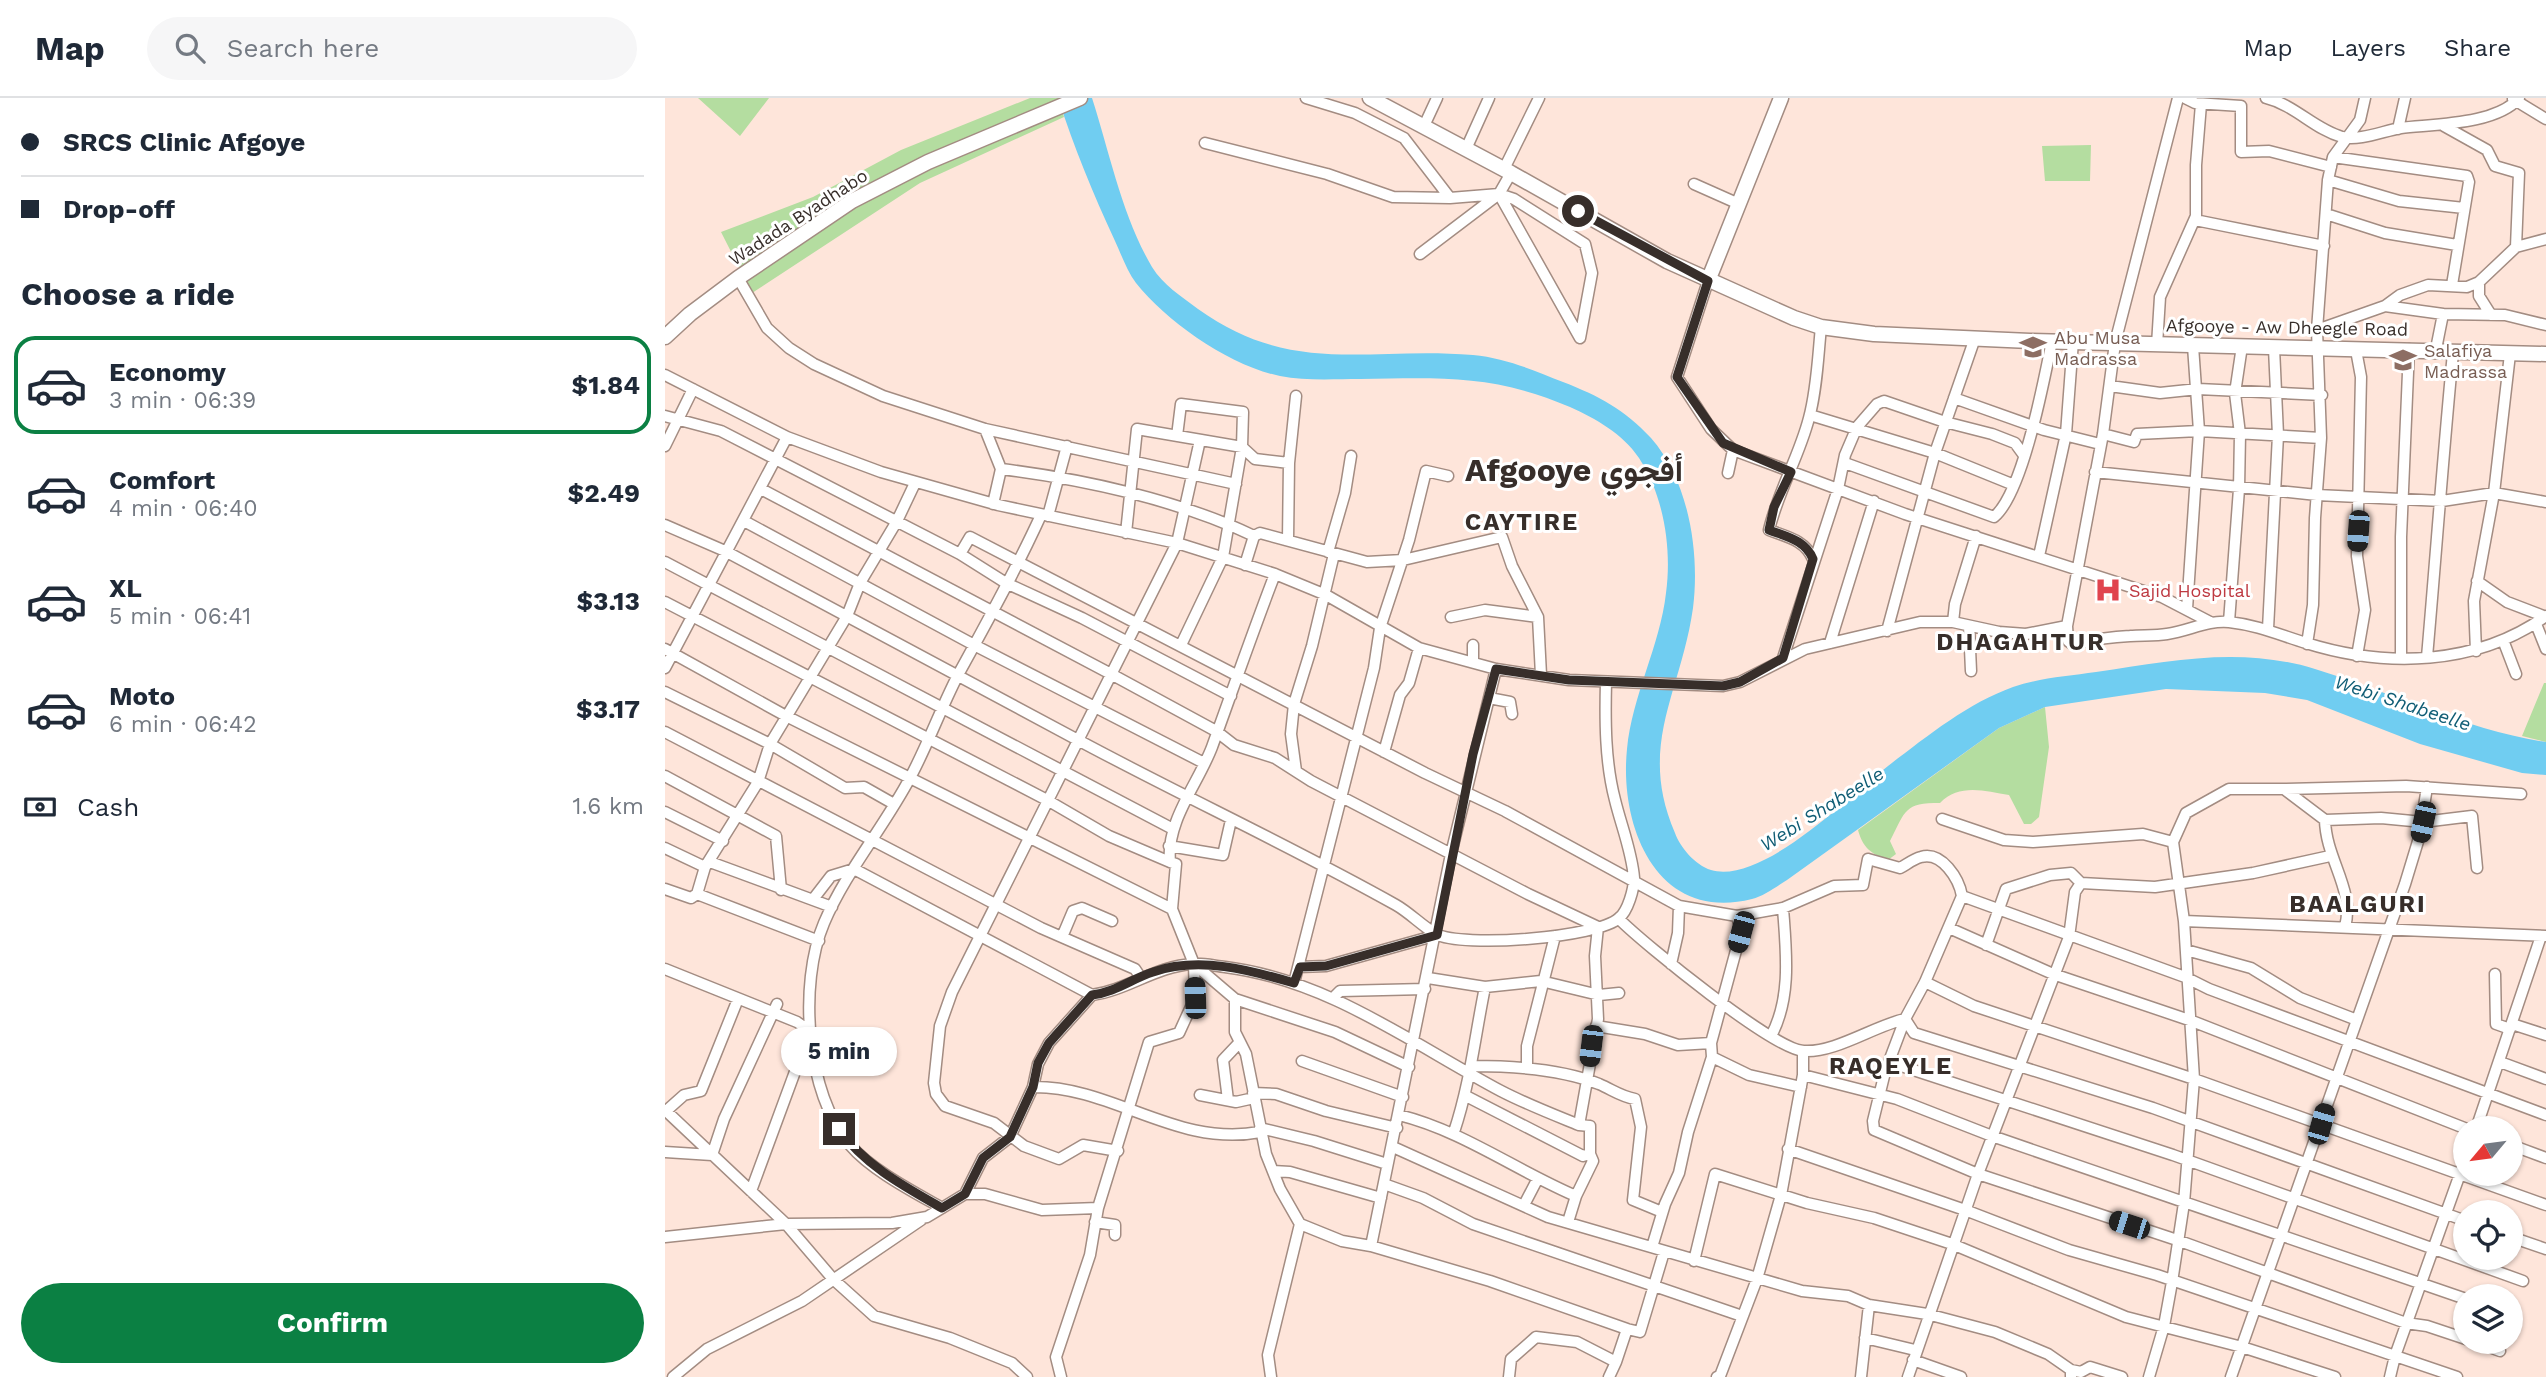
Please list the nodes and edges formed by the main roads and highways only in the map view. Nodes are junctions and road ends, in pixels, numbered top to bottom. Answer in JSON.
{"nodes":[{"id":1,"x":1080,"y":98,"type":"edge"},
{"id":2,"x":1370,"y":98,"type":"edge"},
{"id":3,"x":1781,"y":98,"type":"edge"},
{"id":4,"x":1708,"y":281,"type":"junction"},
{"id":5,"x":665,"y":338,"type":"edge"},
{"id":6,"x":2546,"y":354,"type":"edge"}],
"edges":[{"from":1,"to":5,"type":"main road","name":"Wadada Byadhabo"},
{"from":2,"to":4,"type":"main road","name":"Afgooye - Aw Dheegle Road"},
{"from":3,"to":4,"type":"main road"},
{"from":4,"to":6,"type":"main road","name":"Afgooye - Aw Dheegle Road"}]}
